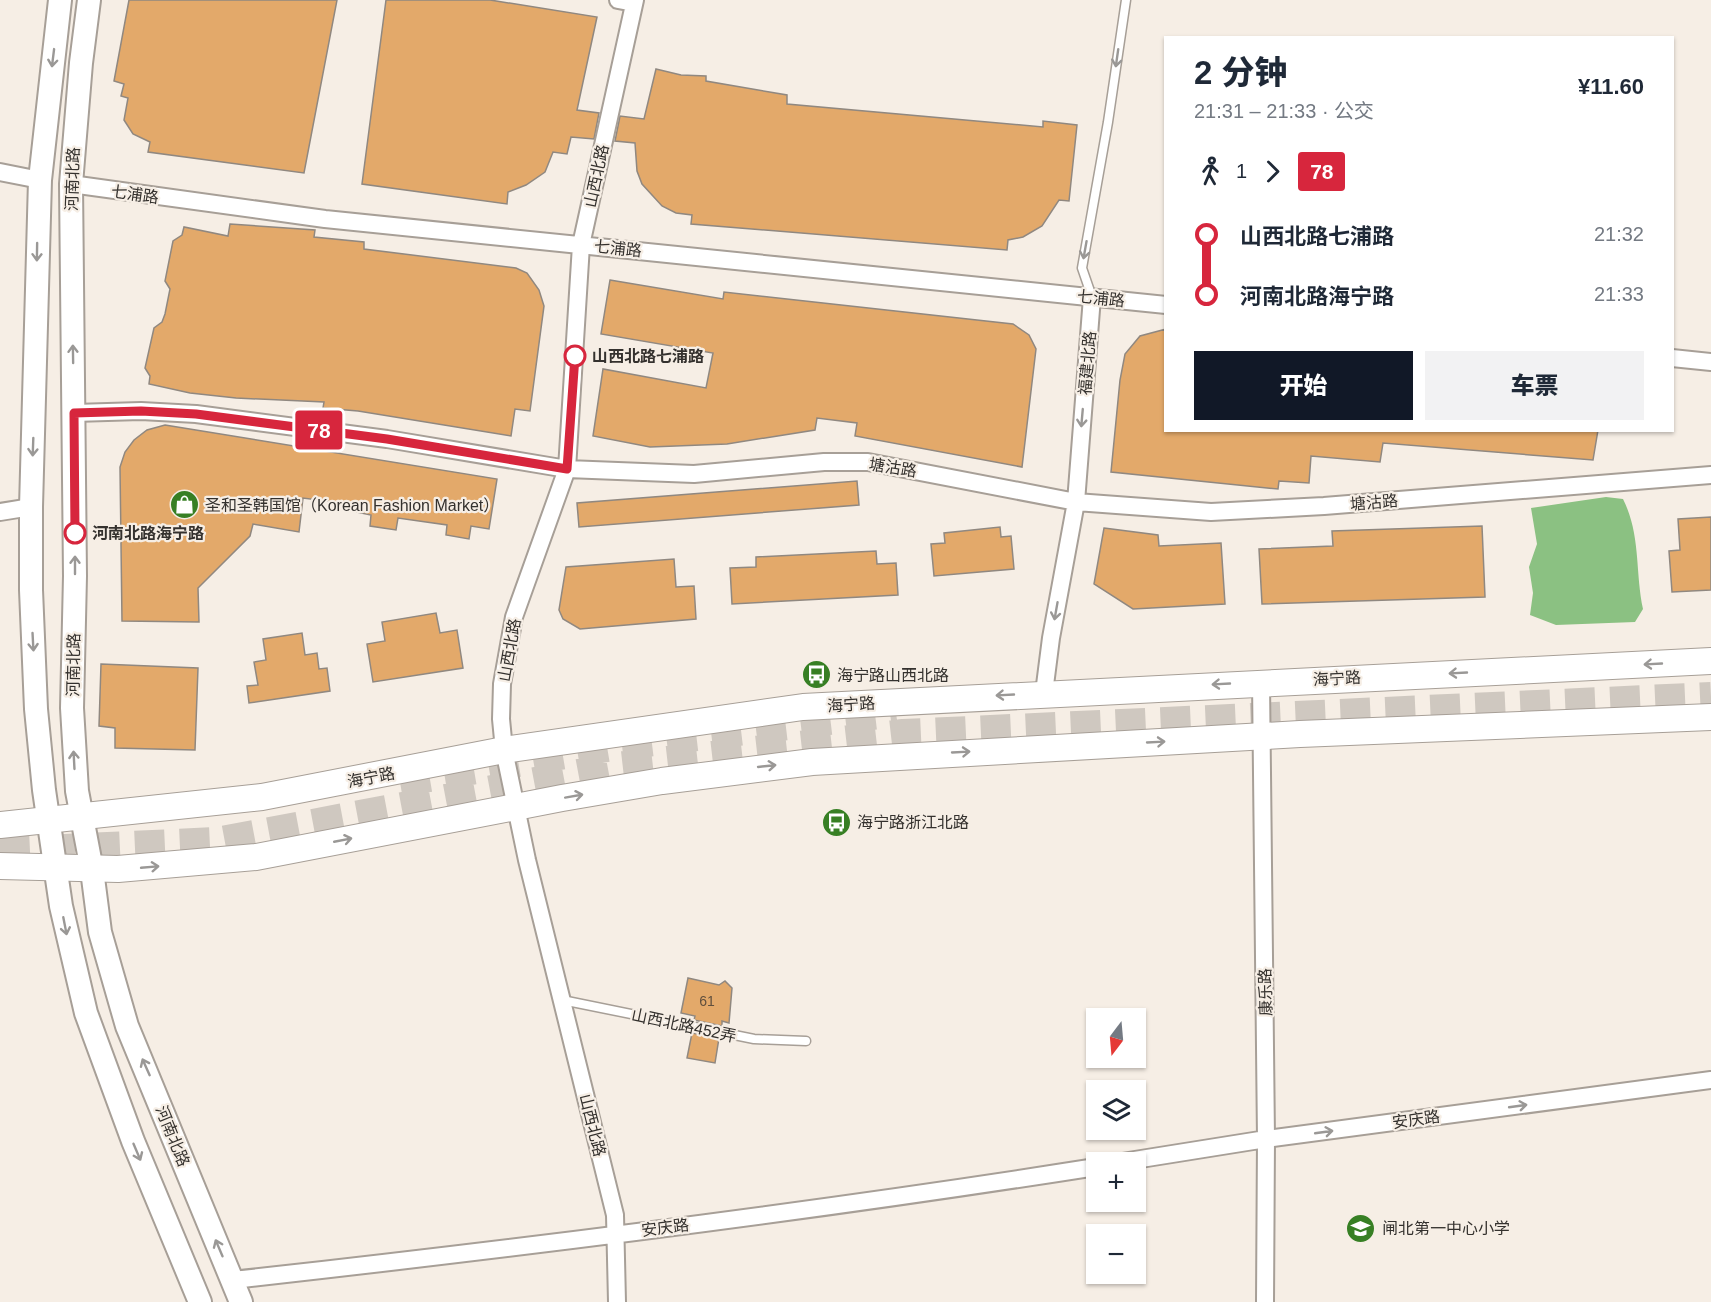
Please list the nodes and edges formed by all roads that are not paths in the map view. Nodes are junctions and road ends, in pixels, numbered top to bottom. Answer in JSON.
{"nodes":[{"id":1,"x":60,"y":0,"type":"edge"},
{"id":2,"x":89,"y":0,"type":"edge"},
{"id":3,"x":1126,"y":0,"type":"edge"},
{"id":4,"x":629,"y":1,"type":"edge"},
{"id":5,"x":0,"y":172,"type":"edge"},
{"id":6,"x":40,"y":180,"type":"junction"},
{"id":7,"x":71,"y":184,"type":"junction"},
{"id":8,"x":581,"y":245,"type":"junction"},
{"id":9,"x":1092,"y":297,"type":"junction"},
{"id":10,"x":1164,"y":305,"type":"edge"},
{"id":11,"x":1674,"y":358,"type":"edge"},
{"id":12,"x":1711,"y":362,"type":"edge"},
{"id":13,"x":74,"y":413,"type":"junction"},
{"id":14,"x":567,"y":469,"type":"junction"},
{"id":15,"x":1711,"y":475,"type":"edge"},
{"id":16,"x":1076,"y":502,"type":"junction"},
{"id":17,"x":31,"y":507,"type":"junction"},
{"id":18,"x":0,"y":512,"type":"edge"},
{"id":19,"x":1711,"y":661,"type":"edge"},
{"id":20,"x":1261,"y":682,"type":"junction"},
{"id":21,"x":1044,"y":693,"type":"junction"},
{"id":22,"x":1711,"y":717,"type":"edge"},
{"id":23,"x":1262,"y":737,"type":"junction"},
{"id":24,"x":504,"y":750,"type":"junction"},
{"id":25,"x":517,"y":807,"type":"junction"},
{"id":26,"x":81,"y":818,"type":"junction"},
{"id":27,"x":50,"y":821,"type":"junction"},
{"id":28,"x":0,"y":825,"type":"edge"},
{"id":29,"x":0,"y":866,"type":"edge"},
{"id":30,"x":54,"y":869,"type":"junction"},
{"id":31,"x":92,"y":870,"type":"junction"},
{"id":32,"x":562,"y":1000,"type":"junction"},
{"id":33,"x":806,"y":1041,"type":"dead end"},
{"id":34,"x":1711,"y":1080,"type":"edge"},
{"id":35,"x":1266,"y":1139,"type":"junction"},
{"id":36,"x":1146,"y":1158,"type":"edge"},
{"id":37,"x":1086,"y":1169,"type":"edge"},
{"id":38,"x":616,"y":1233,"type":"junction"},
{"id":39,"x":232,"y":1281,"type":"junction"},
{"id":40,"x":200,"y":1302,"type":"edge"},
{"id":41,"x":241,"y":1302,"type":"edge"},
{"id":42,"x":617,"y":1302,"type":"edge"},
{"id":43,"x":1264,"y":1302,"type":"edge"}],
"edges":[{"from":1,"to":6,"type":"main road","name":"河南北路","one_way":true},
{"from":2,"to":7,"type":"main road","name":"河南北路"},
{"from":3,"to":9,"type":"lane","name":"福建北路","one_way":true},
{"from":4,"to":8,"type":"street","name":"山西北路"},
{"from":5,"to":6,"type":"street"},
{"from":6,"to":17,"type":"main road","name":"河南北路","one_way":true},
{"from":7,"to":8,"type":"street","name":"七浦路"},
{"from":13,"to":7,"type":"main road","name":"河南北路","one_way":true},
{"from":8,"to":9,"type":"street","name":"七浦路"},
{"from":8,"to":14,"type":"street","name":"山西北路"},
{"from":9,"to":10,"type":"street","name":"七浦路"},
{"from":9,"to":16,"type":"street","name":"福建北路","one_way":true},
{"from":11,"to":12,"type":"street"},
{"from":13,"to":14,"type":"street","name":"塘沽路"},
{"from":26,"to":13,"type":"main road","name":"河南北路","one_way":true},
{"from":14,"to":16,"type":"street","name":"塘沽路"},
{"from":14,"to":24,"type":"street","name":"山西北路"},
{"from":15,"to":16,"type":"street","name":"塘沽路"},
{"from":16,"to":21,"type":"street","name":"福建北路","one_way":true},
{"from":17,"to":18,"type":"street"},
{"from":17,"to":27,"type":"main road","name":"河南北路","one_way":true},
{"from":19,"to":20,"type":"main road","name":"海宁路","one_way":true},
{"from":20,"to":21,"type":"main road","name":"海宁路","one_way":true},
{"from":20,"to":23,"type":"street","name":"康乐路"},
{"from":21,"to":24,"type":"main road","name":"海宁路","one_way":true},
{"from":22,"to":23,"type":"main road"},
{"from":25,"to":23,"type":"main road","one_way":true},
{"from":23,"to":35,"type":"street","name":"康乐路"},
{"from":24,"to":25,"type":"street","name":"山西北路"},
{"from":24,"to":26,"type":"main road","name":"海宁路"},
{"from":31,"to":25,"type":"main road","one_way":true},
{"from":25,"to":32,"type":"street","name":"山西北路"},
{"from":26,"to":27,"type":"main road","name":"海宁路"},
{"from":26,"to":31,"type":"main road","name":"河南北路"},
{"from":27,"to":28,"type":"main road","name":"海宁路"},
{"from":27,"to":30,"type":"main road","name":"河南北路"},
{"from":29,"to":30,"type":"main road"},
{"from":30,"to":31,"type":"main road"},
{"from":30,"to":40,"type":"main road","name":"河南北路","one_way":true},
{"from":39,"to":31,"type":"main road","name":"河南北路","one_way":true},
{"from":32,"to":33,"type":"lane","name":"山西北路452弄"},
{"from":32,"to":38,"type":"street","name":"山西北路"},
{"from":35,"to":34,"type":"street","name":"安庆路","one_way":true},
{"from":35,"to":36,"type":"street","name":"安庆路"},
{"from":35,"to":43,"type":"street","name":"康乐路"},
{"from":37,"to":38,"type":"street","name":"安庆路"},
{"from":38,"to":39,"type":"street","name":"安庆路"},
{"from":38,"to":42,"type":"street","name":"山西北路"},
{"from":39,"to":41,"type":"main road","name":"河南北路"}]}
